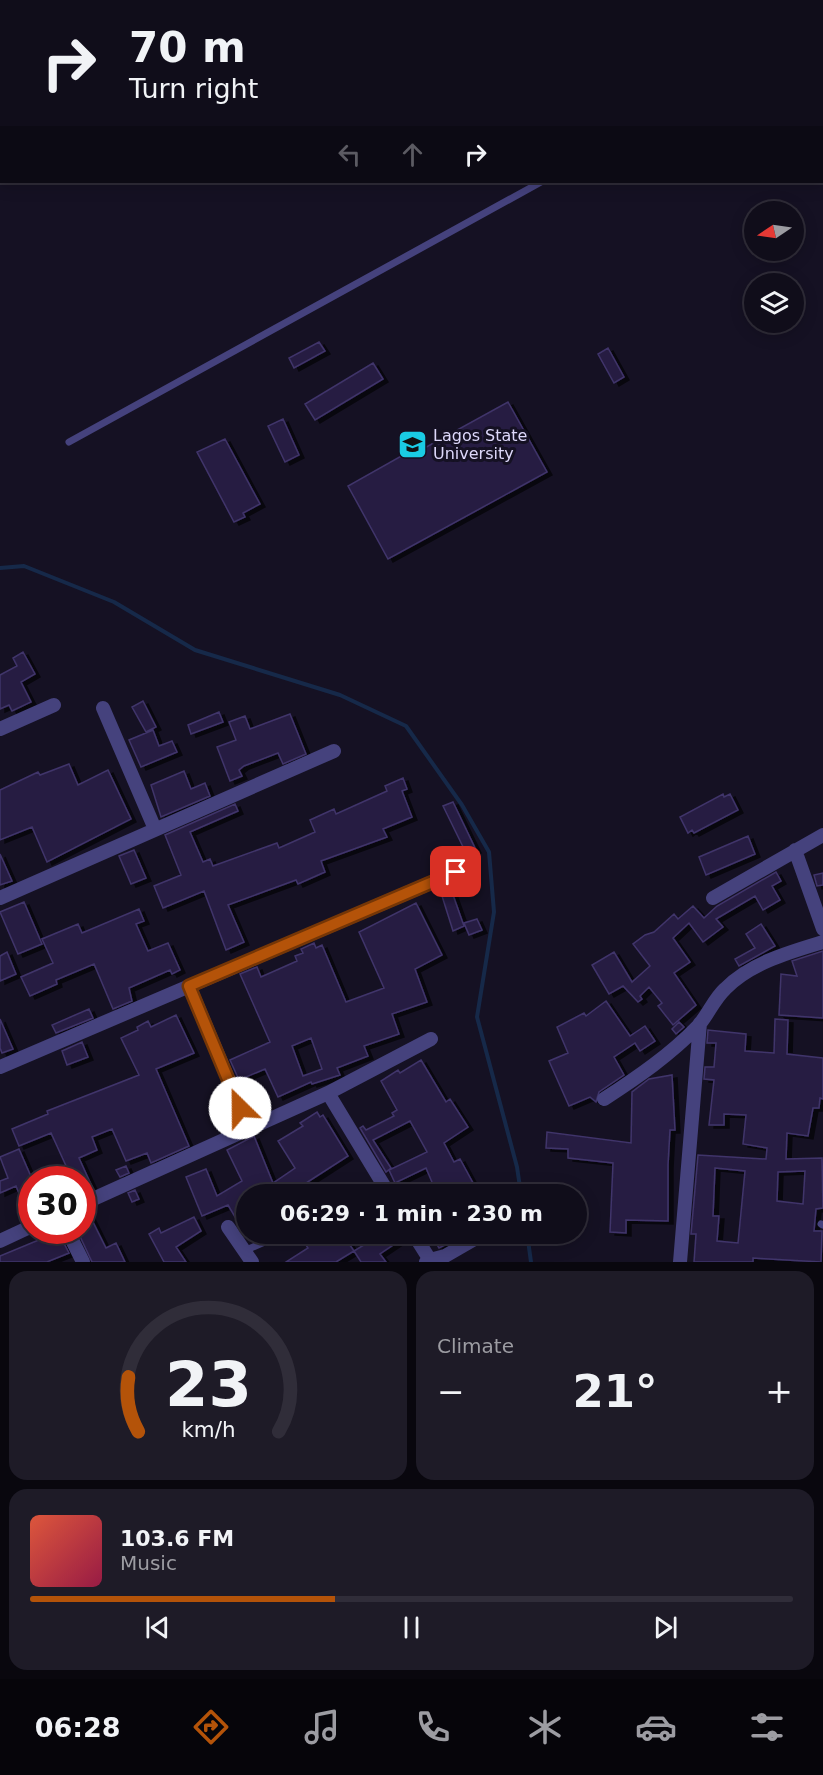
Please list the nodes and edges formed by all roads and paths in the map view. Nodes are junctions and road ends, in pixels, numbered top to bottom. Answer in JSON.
{"nodes":[{"id":1,"x":539,"y":183,"type":"edge"},
{"id":2,"x":69,"y":442,"type":"dead end"},
{"id":3,"x":54,"y":705,"type":"dead end"},
{"id":4,"x":103,"y":708,"type":"dead end"},
{"id":5,"x":0,"y":729,"type":"edge"},
{"id":6,"x":334,"y":751,"type":"dead end"},
{"id":7,"x":155,"y":829,"type":"junction"},
{"id":8,"x":823,"y":835,"type":"edge"},
{"id":9,"x":795,"y":850,"type":"junction"},
{"id":10,"x":456,"y":872,"type":"dead end"},
{"id":11,"x":0,"y":898,"type":"edge"},
{"id":12,"x":712,"y":898,"type":"dead end"},
{"id":13,"x":823,"y":929,"type":"edge"},
{"id":14,"x":823,"y":942,"type":"edge"},
{"id":15,"x":189,"y":986,"type":"junction"},
{"id":16,"x":700,"y":1023,"type":"junction"},
{"id":17,"x":431,"y":1040,"type":"dead end"},
{"id":18,"x":0,"y":1067,"type":"edge"},
{"id":19,"x":328,"y":1093,"type":"junction"},
{"id":20,"x":604,"y":1099,"type":"dead end"},
{"id":21,"x":249,"y":1128,"type":"junction"},
{"id":22,"x":384,"y":1184,"type":"edge"},
{"id":23,"x":96,"y":1197,"type":"edge"},
{"id":24,"x":228,"y":1227,"type":"dead end"},
{"id":25,"x":18,"y":1232,"type":"edge"},
{"id":26,"x":0,"y":1240,"type":"edge"},
{"id":27,"x":74,"y":1244,"type":"edge"},
{"id":28,"x":267,"y":1244,"type":"edge"},
{"id":29,"x":419,"y":1244,"type":"edge"},
{"id":30,"x":466,"y":1244,"type":"edge"},
{"id":31,"x":248,"y":1256,"type":"edge"},
{"id":32,"x":428,"y":1261,"type":"edge"},
{"id":33,"x":83,"y":1262,"type":"edge"},
{"id":34,"x":680,"y":1262,"type":"edge"}],
"edges":[{"from":1,"to":2,"type":"lane"},
{"from":3,"to":5,"type":"street"},
{"from":4,"to":7,"type":"street"},
{"from":6,"to":7,"type":"street"},
{"from":7,"to":11,"type":"street"},
{"from":8,"to":9,"type":"street"},
{"from":9,"to":12,"type":"street"},
{"from":9,"to":13,"type":"street"},
{"from":10,"to":15,"type":"street"},
{"from":14,"to":16,"type":"street"},
{"from":15,"to":18,"type":"street"},
{"from":15,"to":21,"type":"street"},
{"from":16,"to":20,"type":"street"},
{"from":16,"to":34,"type":"street"},
{"from":17,"to":19,"type":"street"},
{"from":19,"to":21,"type":"street"},
{"from":19,"to":22,"type":"street"},
{"from":21,"to":23,"type":"street"},
{"from":24,"to":31,"type":"street"},
{"from":25,"to":26,"type":"street"},
{"from":27,"to":33,"type":"street"},
{"from":28,"to":31,"type":"lane"},
{"from":29,"to":32,"type":"street"},
{"from":30,"to":32,"type":"street"}]}
